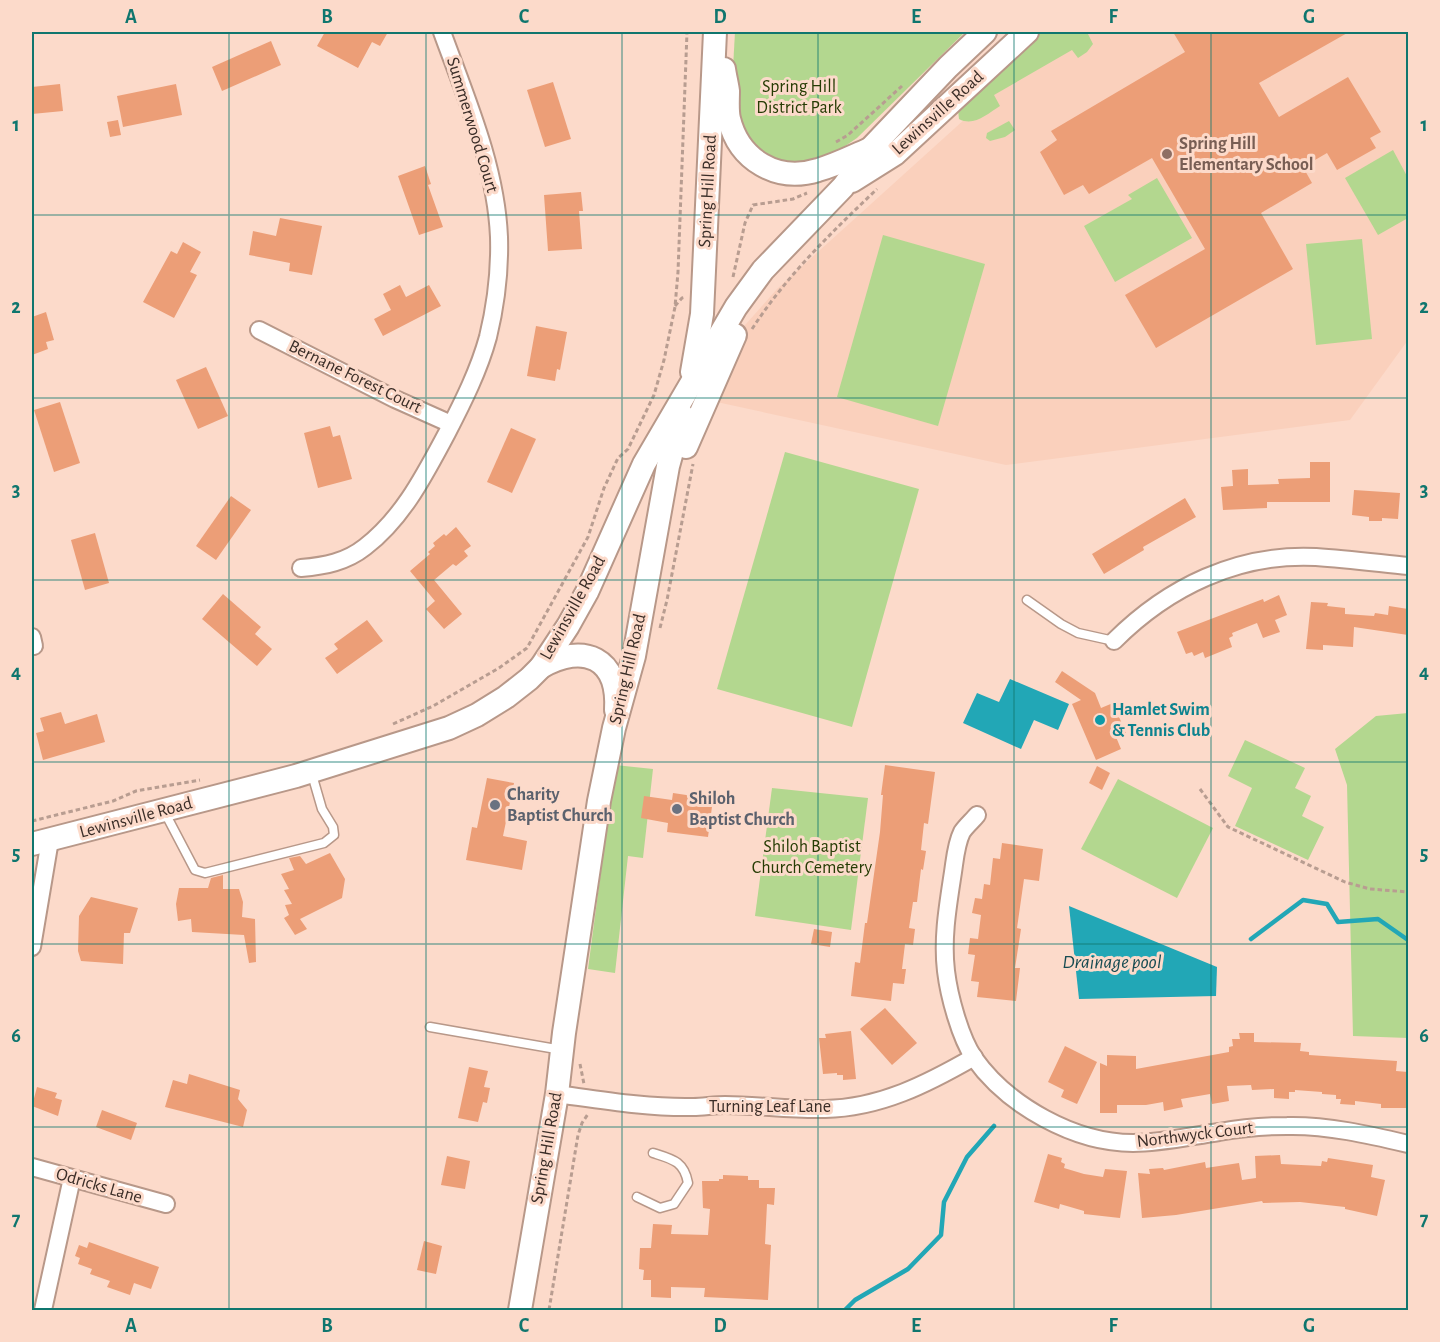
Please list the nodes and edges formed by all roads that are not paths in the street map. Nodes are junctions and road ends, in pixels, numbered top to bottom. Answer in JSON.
{"nodes":[{"id":1,"x":442,"y":32,"type":"edge"},
{"id":2,"x":716,"y":32,"type":"edge"},
{"id":3,"x":985,"y":32,"type":"edge"},
{"id":4,"x":1027,"y":32,"type":"edge"},
{"id":5,"x":948,"y":67,"type":"junction"},
{"id":6,"x":940,"y":113,"type":"junction"},
{"id":7,"x":870,"y":149,"type":"junction"},
{"id":8,"x":843,"y":187,"type":"junction"},
{"id":9,"x":763,"y":270,"type":"junction"},
{"id":10,"x":259,"y":330,"type":"dead end"},
{"id":11,"x":689,"y":390,"type":"junction"},
{"id":12,"x":451,"y":424,"type":"junction"},
{"id":13,"x":655,"y":540,"type":"junction"},
{"id":14,"x":1408,"y":566,"type":"edge"},
{"id":15,"x":302,"y":568,"type":"dead end"},
{"id":16,"x":1027,"y":600,"type":"dead end"},
{"id":17,"x":1114,"y":641,"type":"joint"},
{"id":18,"x":541,"y":667,"type":"junction"},
{"id":19,"x":614,"y":728,"type":"junction"},
{"id":20,"x":311,"y":771,"type":"junction"},
{"id":21,"x":164,"y":810,"type":"junction"},
{"id":22,"x":977,"y":815,"type":"dead end"},
{"id":23,"x":41,"y":842,"type":"edge"},
{"id":24,"x":32,"y":947,"type":"edge"},
{"id":25,"x":430,"y":1027,"type":"dead end"},
{"id":26,"x":571,"y":1052,"type":"junction"},
{"id":27,"x":974,"y":1057,"type":"junction"},
{"id":28,"x":557,"y":1094,"type":"junction"},
{"id":29,"x":1408,"y":1144,"type":"edge"},
{"id":30,"x":653,"y":1153,"type":"dead end"},
{"id":31,"x":32,"y":1167,"type":"edge"},
{"id":32,"x":72,"y":1178,"type":"junction"},
{"id":33,"x":637,"y":1197,"type":"dead end"},
{"id":34,"x":166,"y":1204,"type":"dead end"},
{"id":35,"x":521,"y":1309,"type":"edge"},
{"id":36,"x":43,"y":1311,"type":"edge"}],
"edges":[{"from":1,"to":12,"type":"street","name":"Summerwood Court"},
{"from":2,"to":7,"type":"main road"},
{"from":2,"to":11,"type":"main road","name":"Spring Hill Road"},
{"from":3,"to":5,"type":"main road","name":"Lewinsville Road"},
{"from":4,"to":6,"type":"main road","name":"Lewinsville Road"},
{"from":5,"to":6,"type":"main road"},
{"from":5,"to":7,"type":"main road","name":"Lewinsville Road"},
{"from":6,"to":8,"type":"main road","name":"Lewinsville Road"},
{"from":7,"to":8,"type":"main road","name":"Lewinsville Road"},
{"from":8,"to":9,"type":"main road","name":"Lewinsville Road"},
{"from":9,"to":11,"type":"main road","name":"Lewinsville Road"},
{"from":9,"to":13,"type":"main road"},
{"from":10,"to":12,"type":"street","name":"Bernane Forest Court"},
{"from":11,"to":13,"type":"main road","name":"Spring Hill Road"},
{"from":11,"to":18,"type":"main road","name":"Lewinsville Road"},
{"from":12,"to":15,"type":"street","name":"Summerwood Court"},
{"from":13,"to":19,"type":"main road","name":"Spring Hill Road"},
{"from":14,"to":17,"type":"street"},
{"from":16,"to":17,"type":"lane"},
{"from":18,"to":19,"type":"main road"},
{"from":18,"to":20,"type":"main road","name":"Lewinsville Road"},
{"from":19,"to":26,"type":"main road","name":"Spring Hill Road"},
{"from":20,"to":21,"type":"main road","name":"Lewinsville Road"},
{"from":20,"to":21,"type":"lane"},
{"from":21,"to":23,"type":"main road","name":"Lewinsville Road"},
{"from":22,"to":27,"type":"street","name":"Northwyck Court"},
{"from":23,"to":24,"type":"street"},
{"from":25,"to":26,"type":"lane"},
{"from":26,"to":28,"type":"main road","name":"Spring Hill Road"},
{"from":27,"to":28,"type":"street","name":"Turning Leaf Lane"},
{"from":27,"to":29,"type":"street","name":"Northwyck Court"},
{"from":28,"to":35,"type":"main road","name":"Spring Hill Road"},
{"from":30,"to":33,"type":"lane"},
{"from":31,"to":32,"type":"street","name":"Odricks Lane"},
{"from":32,"to":34,"type":"street","name":"Odricks Lane"},
{"from":32,"to":36,"type":"street"}]}
